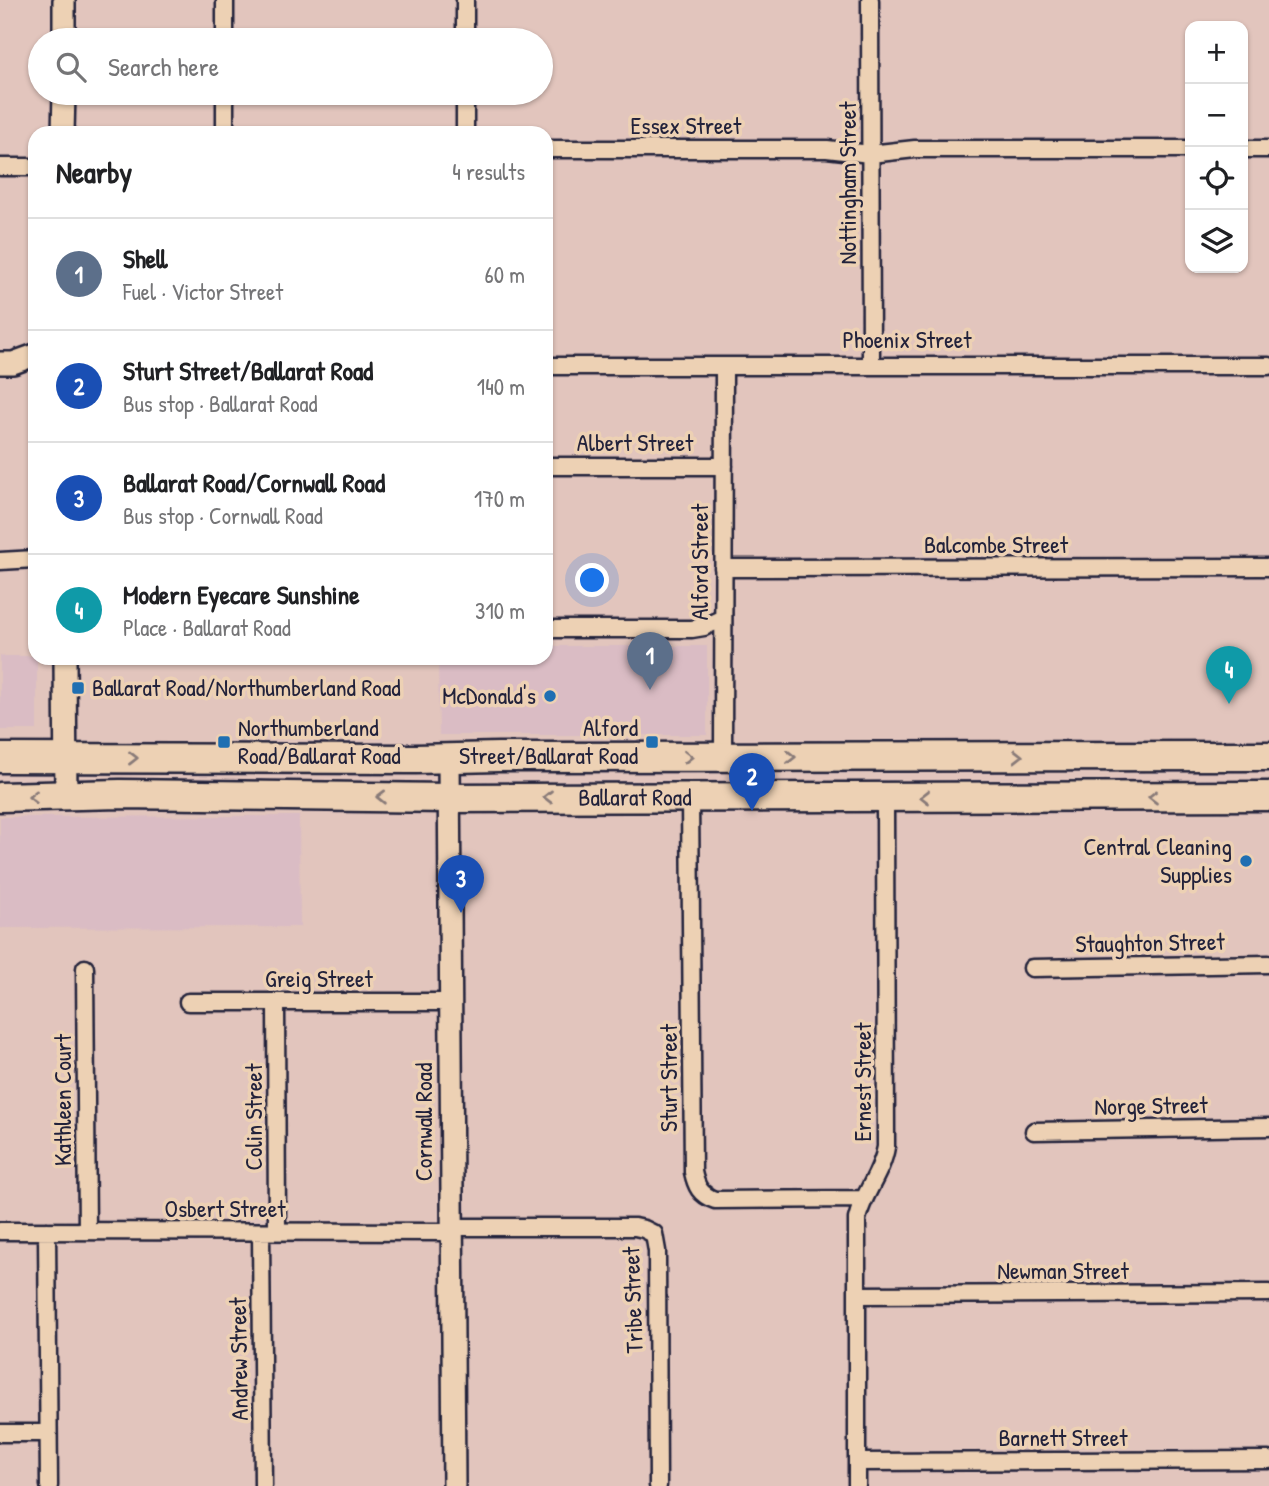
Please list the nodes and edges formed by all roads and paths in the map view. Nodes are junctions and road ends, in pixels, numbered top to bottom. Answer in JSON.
{"nodes":[{"id":1,"x":64,"y":0,"type":"edge"},
{"id":2,"x":225,"y":0,"type":"edge"},
{"id":3,"x":465,"y":0,"type":"edge"},
{"id":4,"x":870,"y":0,"type":"edge"},
{"id":5,"x":64,"y":28,"type":"edge"},
{"id":6,"x":225,"y":28,"type":"edge"},
{"id":7,"x":465,"y":28,"type":"edge"},
{"id":8,"x":64,"y":105,"type":"edge"},
{"id":9,"x":225,"y":105,"type":"edge"},
{"id":10,"x":465,"y":105,"type":"edge"},
{"id":11,"x":63,"y":126,"type":"edge"},
{"id":12,"x":225,"y":126,"type":"edge"},
{"id":13,"x":466,"y":126,"type":"edge"},
{"id":14,"x":553,"y":149,"type":"edge"},
{"id":15,"x":870,"y":149,"type":"junction"},
{"id":16,"x":1185,"y":149,"type":"edge"},
{"id":17,"x":1248,"y":149,"type":"edge"},
{"id":18,"x":1269,"y":149,"type":"edge"},
{"id":19,"x":0,"y":166,"type":"edge"},
{"id":20,"x":28,"y":167,"type":"edge"},
{"id":21,"x":28,"y":357,"type":"edge"},
{"id":22,"x":6,"y":363,"type":"edge"},
{"id":23,"x":553,"y":366,"type":"edge"},
{"id":24,"x":871,"y":366,"type":"junction"},
{"id":25,"x":1269,"y":366,"type":"edge"},
{"id":26,"x":724,"y":367,"type":"junction"},
{"id":27,"x":28,"y":369,"type":"edge"},
{"id":28,"x":553,"y":466,"type":"edge"},
{"id":29,"x":724,"y":466,"type":"junction"},
{"id":30,"x":0,"y":561,"type":"edge"},
{"id":31,"x":28,"y":562,"type":"edge"},
{"id":32,"x":723,"y":568,"type":"junction"},
{"id":33,"x":1269,"y":568,"type":"edge"},
{"id":34,"x":723,"y":618,"type":"junction"},
{"id":35,"x":553,"y":629,"type":"edge"},
{"id":36,"x":65,"y":665,"type":"edge"},
{"id":37,"x":1269,"y":756,"type":"edge"},
{"id":38,"x":723,"y":757,"type":"junction"},
{"id":39,"x":0,"y":758,"type":"edge"},
{"id":40,"x":65,"y":758,"type":"junction"},
{"id":41,"x":449,"y":758,"type":"junction"},
{"id":42,"x":1269,"y":796,"type":"edge"},
{"id":43,"x":0,"y":797,"type":"edge"},
{"id":44,"x":66,"y":797,"type":"junction"},
{"id":45,"x":690,"y":797,"type":"junction"},
{"id":46,"x":449,"y":798,"type":"junction"},
{"id":47,"x":885,"y":798,"type":"junction"},
{"id":48,"x":1269,"y":964,"type":"edge"},
{"id":49,"x":85,"y":968,"type":"dead end"},
{"id":50,"x":1032,"y":968,"type":"dead end"},
{"id":51,"x":188,"y":1002,"type":"dead end"},
{"id":52,"x":276,"y":1002,"type":"junction"},
{"id":53,"x":450,"y":1002,"type":"junction"},
{"id":54,"x":1269,"y":1127,"type":"edge"},
{"id":55,"x":1034,"y":1131,"type":"dead end"},
{"id":56,"x":864,"y":1199,"type":"junction"},
{"id":57,"x":451,"y":1230,"type":"junction"},
{"id":58,"x":0,"y":1231,"type":"edge"},
{"id":59,"x":47,"y":1231,"type":"junction"},
{"id":60,"x":87,"y":1231,"type":"junction"},
{"id":61,"x":269,"y":1232,"type":"junction"},
{"id":62,"x":1269,"y":1293,"type":"edge"},
{"id":63,"x":857,"y":1295,"type":"junction"},
{"id":64,"x":0,"y":1433,"type":"edge"},
{"id":65,"x":48,"y":1433,"type":"junction"},
{"id":66,"x":1269,"y":1460,"type":"edge"},
{"id":67,"x":857,"y":1462,"type":"junction"},
{"id":68,"x":49,"y":1486,"type":"edge"},
{"id":69,"x":263,"y":1486,"type":"edge"},
{"id":70,"x":454,"y":1486,"type":"edge"},
{"id":71,"x":658,"y":1486,"type":"edge"},
{"id":72,"x":858,"y":1486,"type":"edge"}],
"edges":[{"from":1,"to":5,"type":"street"},
{"from":2,"to":6,"type":"street"},
{"from":3,"to":7,"type":"street"},
{"from":4,"to":15,"type":"street","name":"Nottingham Street"},
{"from":8,"to":11,"type":"street"},
{"from":9,"to":12,"type":"street"},
{"from":10,"to":13,"type":"street"},
{"from":14,"to":15,"type":"street","name":"Essex Street"},
{"from":15,"to":16,"type":"street","name":"Essex Street"},
{"from":15,"to":24,"type":"street","name":"Nottingham Street"},
{"from":17,"to":18,"type":"street"},
{"from":19,"to":20,"type":"street"},
{"from":21,"to":22,"type":"street"},
{"from":22,"to":27,"type":"street"},
{"from":23,"to":26,"type":"street","name":"Phoenix Street"},
{"from":24,"to":25,"type":"street","name":"Phoenix Street"},
{"from":24,"to":26,"type":"street","name":"Phoenix Street"},
{"from":26,"to":29,"type":"street","name":"Alford Street"},
{"from":28,"to":29,"type":"street","name":"Albert Street"},
{"from":29,"to":32,"type":"street","name":"Alford Street"},
{"from":30,"to":31,"type":"street"},
{"from":32,"to":33,"type":"street","name":"Balcombe Street"},
{"from":32,"to":34,"type":"street","name":"Alford Street"},
{"from":34,"to":35,"type":"street"},
{"from":34,"to":38,"type":"street","name":"Alford Street"},
{"from":36,"to":40,"type":"street"},
{"from":38,"to":37,"type":"highway","name":"Ballarat Road","one_way":true},
{"from":41,"to":38,"type":"highway","name":"Ballarat Road","one_way":true},
{"from":39,"to":40,"type":"highway","name":"Ballarat Road"},
{"from":40,"to":41,"type":"highway","name":"Ballarat Road","one_way":true},
{"from":40,"to":44,"type":"street"},
{"from":41,"to":46,"type":"street","name":"Cornwall Road"},
{"from":42,"to":47,"type":"highway","name":"Ballarat Road","one_way":true},
{"from":44,"to":43,"type":"highway","name":"Ballarat Road","one_way":true},
{"from":46,"to":44,"type":"highway","name":"Ballarat Road","one_way":true},
{"from":45,"to":46,"type":"highway","name":"Ballarat Road","one_way":true},
{"from":45,"to":47,"type":"highway","name":"Ballarat Road"},
{"from":45,"to":56,"type":"street","name":"Sturt Street"},
{"from":46,"to":53,"type":"street","name":"Cornwall Road"},
{"from":47,"to":56,"type":"street","name":"Ernest Street"},
{"from":48,"to":50,"type":"street","name":"Staughton Street"},
{"from":49,"to":60,"type":"street","name":"Kathleen Court"},
{"from":51,"to":52,"type":"street","name":"Greig Street"},
{"from":52,"to":53,"type":"street","name":"Greig Street"},
{"from":52,"to":61,"type":"street","name":"Colin Street"},
{"from":53,"to":57,"type":"street","name":"Cornwall Road"},
{"from":54,"to":55,"type":"street","name":"Norge Street"},
{"from":56,"to":63,"type":"street","name":"Ernest Street"},
{"from":57,"to":61,"type":"street","name":"Osbert Street"},
{"from":57,"to":70,"type":"street","name":"Cornwall Road"},
{"from":57,"to":71,"type":"street","name":"Tribe Street"},
{"from":58,"to":59,"type":"street","name":"Osbert Street"},
{"from":59,"to":60,"type":"street","name":"Osbert Street"},
{"from":59,"to":65,"type":"street"},
{"from":60,"to":61,"type":"street","name":"Osbert Street"},
{"from":61,"to":69,"type":"street","name":"Andrew Street"},
{"from":62,"to":63,"type":"street","name":"Newman Street"},
{"from":63,"to":67,"type":"street","name":"Ernest Street"},
{"from":64,"to":65,"type":"street"},
{"from":65,"to":68,"type":"street"},
{"from":66,"to":67,"type":"street","name":"Barnett Street"},
{"from":67,"to":72,"type":"street","name":"Ernest Street"}]}
